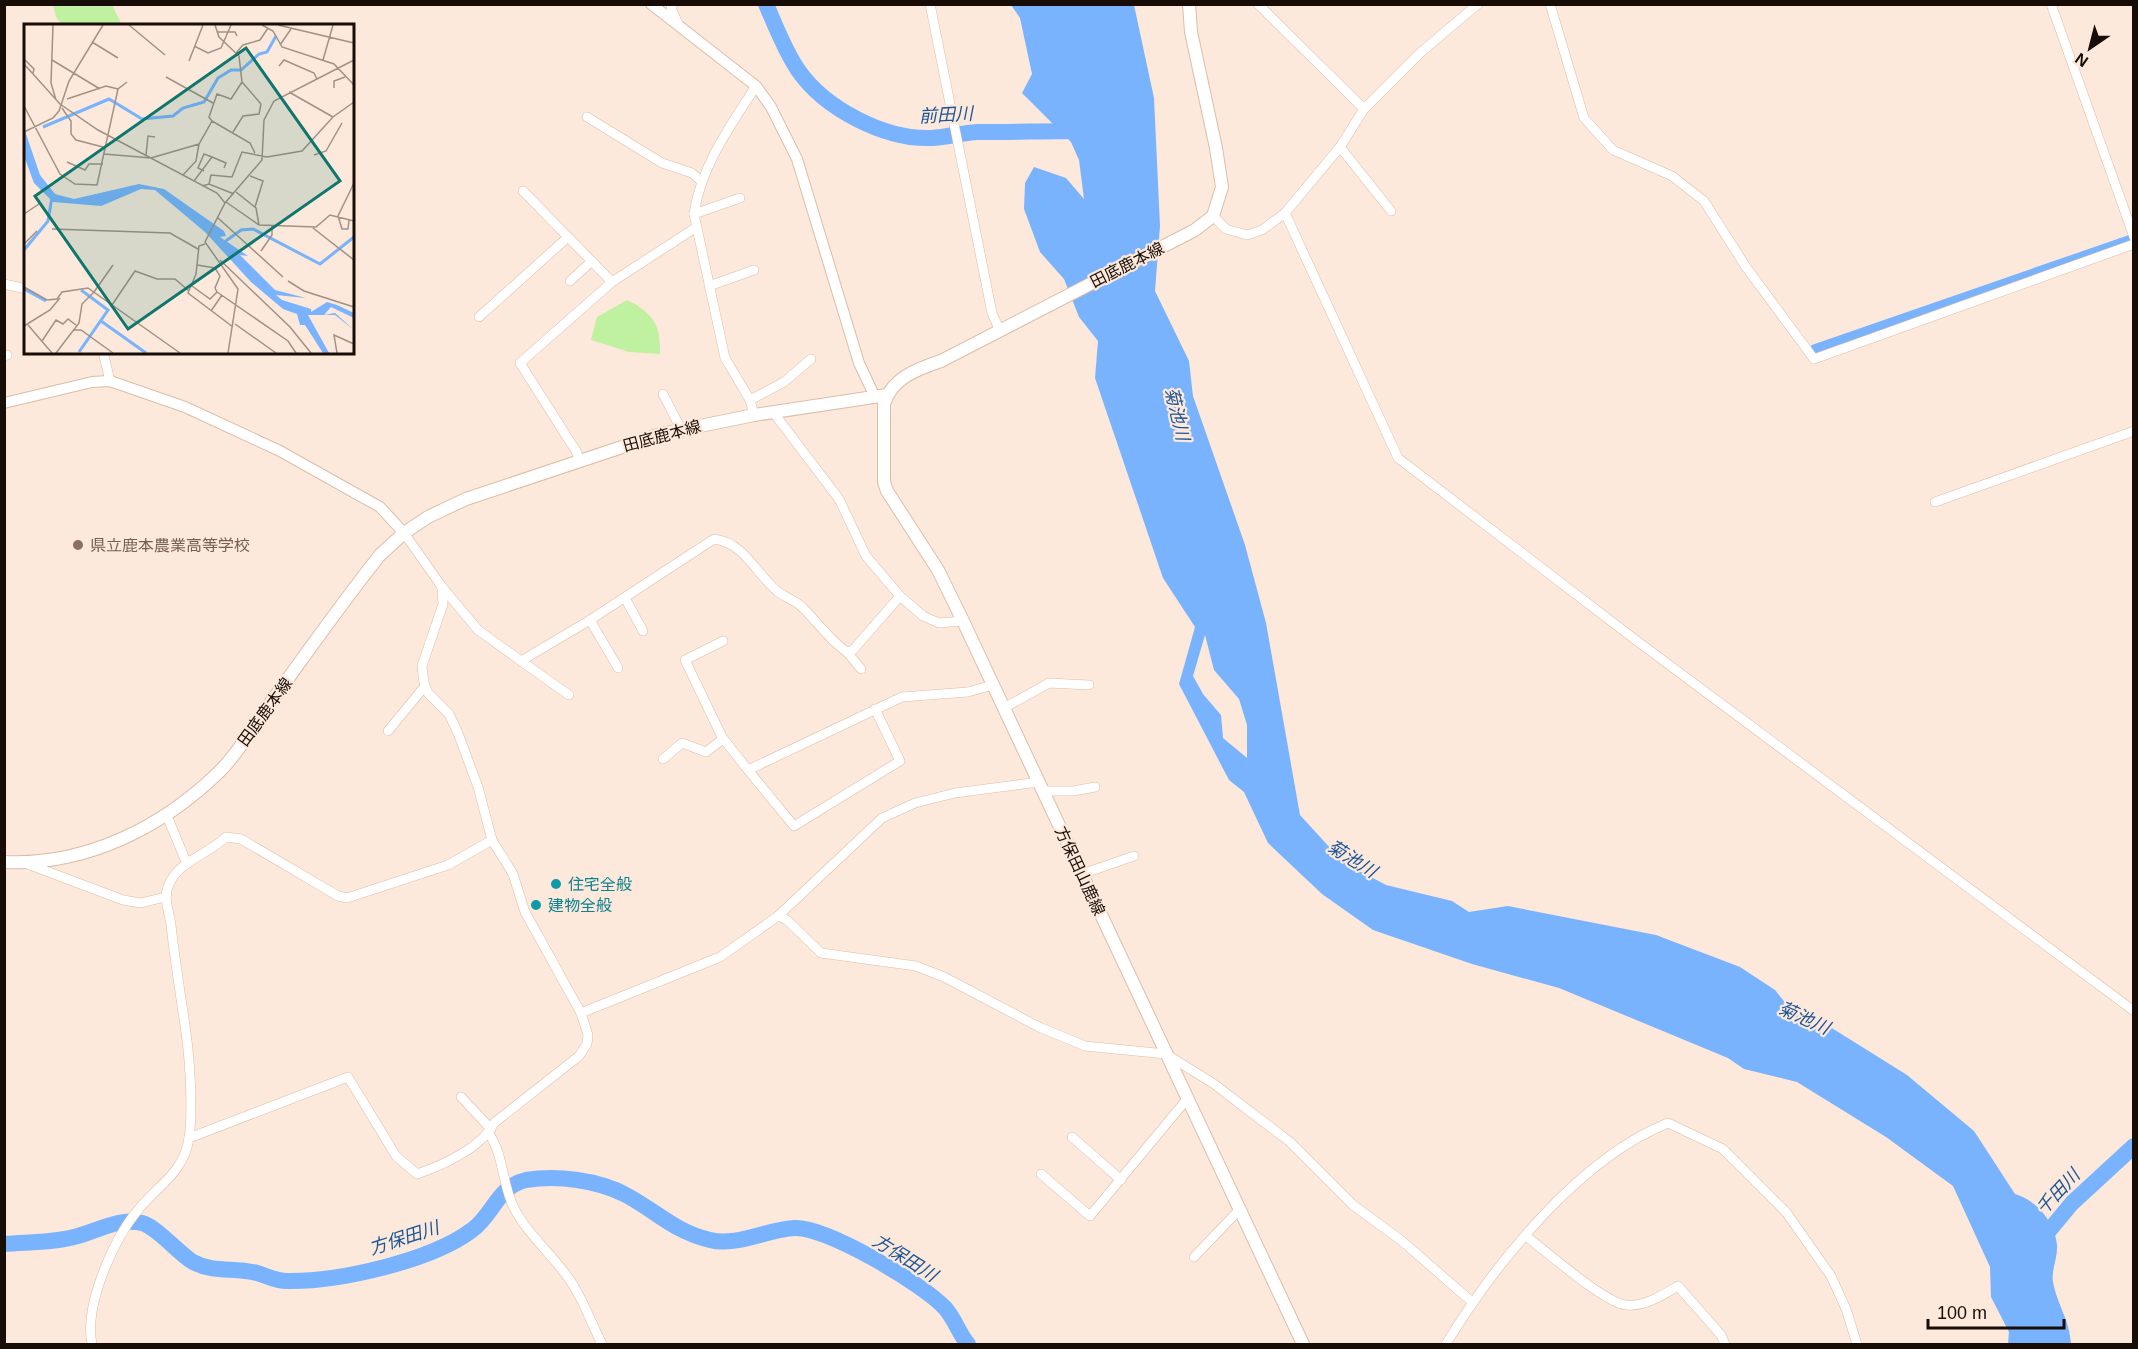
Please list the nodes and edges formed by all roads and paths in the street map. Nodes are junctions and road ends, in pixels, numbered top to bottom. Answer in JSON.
{"nodes":[{"id":1,"x":651,"y":4,"type":"edge"},
{"id":2,"x":673,"y":4,"type":"edge"},
{"id":3,"x":930,"y":4,"type":"edge"},
{"id":4,"x":1182,"y":4,"type":"edge"},
{"id":5,"x":1189,"y":4,"type":"edge"},
{"id":6,"x":1258,"y":4,"type":"edge"},
{"id":7,"x":1478,"y":4,"type":"edge"},
{"id":8,"x":1550,"y":4,"type":"edge"},
{"id":9,"x":2051,"y":4,"type":"edge"},
{"id":10,"x":679,"y":26,"type":"junction"},
{"id":11,"x":1191,"y":32,"type":"junction"},
{"id":12,"x":756,"y":86,"type":"junction"},
{"id":13,"x":1364,"y":109,"type":"junction"},
{"id":14,"x":587,"y":117,"type":"dead end"},
{"id":15,"x":1340,"y":147,"type":"junction"},
{"id":16,"x":702,"y":182,"type":"junction"},
{"id":17,"x":523,"y":191,"type":"dead end"},
{"id":18,"x":740,"y":198,"type":"dead end"},
{"id":19,"x":1391,"y":211,"type":"dead end"},
{"id":20,"x":1285,"y":213,"type":"junction"},
{"id":21,"x":694,"y":214,"type":"junction"},
{"id":22,"x":1213,"y":216,"type":"junction"},
{"id":23,"x":695,"y":228,"type":"junction"},
{"id":24,"x":568,"y":237,"type":"junction"},
{"id":25,"x":2133,"y":237,"type":"edge"},
{"id":26,"x":2133,"y":244,"type":"edge"},
{"id":27,"x":592,"y":261,"type":"junction"},
{"id":28,"x":754,"y":270,"type":"dead end"},
{"id":29,"x":570,"y":281,"type":"dead end"},
{"id":30,"x":612,"y":282,"type":"junction"},
{"id":31,"x":4,"y":284,"type":"edge"},
{"id":32,"x":709,"y":286,"type":"junction"},
{"id":33,"x":24,"y":289,"type":"edge"},
{"id":34,"x":479,"y":317,"type":"dead end"},
{"id":35,"x":1000,"y":331,"type":"junction"},
{"id":36,"x":103,"y":354,"type":"edge"},
{"id":37,"x":811,"y":359,"type":"dead end"},
{"id":38,"x":110,"y":381,"type":"junction"},
{"id":39,"x":663,"y":394,"type":"dead end"},
{"id":40,"x":874,"y":395,"type":"junction"},
{"id":41,"x":887,"y":395,"type":"junction"},
{"id":42,"x":750,"y":400,"type":"junction"},
{"id":43,"x":4,"y":404,"type":"edge"},
{"id":44,"x":773,"y":412,"type":"junction"},
{"id":45,"x":754,"y":415,"type":"junction"},
{"id":46,"x":681,"y":429,"type":"junction"},
{"id":47,"x":2133,"y":431,"type":"edge"},
{"id":48,"x":580,"y":460,"type":"junction"},
{"id":49,"x":1935,"y":502,"type":"dead end"},
{"id":50,"x":404,"y":533,"type":"junction"},
{"id":51,"x":442,"y":588,"type":"junction"},
{"id":52,"x":900,"y":596,"type":"junction"},
{"id":53,"x":625,"y":598,"type":"junction"},
{"id":54,"x":590,"y":621,"type":"junction"},
{"id":55,"x":963,"y":621,"type":"junction"},
{"id":56,"x":643,"y":631,"type":"dead end"},
{"id":57,"x":723,"y":641,"type":"dead end"},
{"id":58,"x":847,"y":652,"type":"junction"},
{"id":59,"x":521,"y":661,"type":"junction"},
{"id":60,"x":618,"y":668,"type":"dead end"},
{"id":61,"x":861,"y":669,"type":"dead end"},
{"id":62,"x":993,"y":685,"type":"junction"},
{"id":63,"x":1089,"y":685,"type":"dead end"},
{"id":64,"x":425,"y":686,"type":"junction"},
{"id":65,"x":569,"y":695,"type":"dead end"},
{"id":66,"x":1004,"y":708,"type":"junction"},
{"id":67,"x":875,"y":710,"type":"junction"},
{"id":68,"x":388,"y":731,"type":"dead end"},
{"id":69,"x":723,"y":739,"type":"junction"},
{"id":70,"x":663,"y":759,"type":"dead end"},
{"id":71,"x":748,"y":770,"type":"junction"},
{"id":72,"x":1041,"y":787,"type":"junction"},
{"id":73,"x":1095,"y":787,"type":"dead end"},
{"id":74,"x":167,"y":816,"type":"junction"},
{"id":75,"x":492,"y":840,"type":"junction"},
{"id":76,"x":1134,"y":855,"type":"dead end"},
{"id":77,"x":4,"y":862,"type":"edge"},
{"id":78,"x":25,"y":863,"type":"junction"},
{"id":79,"x":187,"y":864,"type":"junction"},
{"id":80,"x":1082,"y":874,"type":"junction"},
{"id":81,"x":165,"y":897,"type":"junction"},
{"id":82,"x":778,"y":916,"type":"junction"},
{"id":83,"x":2133,"y":1011,"type":"edge"},
{"id":84,"x":581,"y":1013,"type":"junction"},
{"id":85,"x":1166,"y":1054,"type":"junction"},
{"id":86,"x":461,"y":1097,"type":"dead end"},
{"id":87,"x":1187,"y":1099,"type":"junction"},
{"id":88,"x":490,"y":1132,"type":"junction"},
{"id":89,"x":1072,"y":1137,"type":"dead end"},
{"id":90,"x":189,"y":1138,"type":"junction"},
{"id":91,"x":1041,"y":1174,"type":"dead end"},
{"id":92,"x":1122,"y":1180,"type":"junction"},
{"id":93,"x":1239,"y":1210,"type":"junction"},
{"id":94,"x":1526,"y":1236,"type":"junction"},
{"id":95,"x":1194,"y":1257,"type":"dead end"},
{"id":96,"x":1472,"y":1302,"type":"junction"},
{"id":97,"x":92,"y":1344,"type":"edge"},
{"id":98,"x":602,"y":1344,"type":"edge"},
{"id":99,"x":1303,"y":1344,"type":"edge"},
{"id":100,"x":1446,"y":1344,"type":"edge"},
{"id":101,"x":1725,"y":1344,"type":"edge"},
{"id":102,"x":1857,"y":1344,"type":"edge"}],
"edges":[{"from":1,"to":10,"type":"street"},
{"from":2,"to":10,"type":"street"},
{"from":3,"to":35,"type":"street"},
{"from":4,"to":11,"type":"street"},
{"from":5,"to":11,"type":"main road"},
{"from":6,"to":13,"type":"street"},
{"from":7,"to":13,"type":"street"},
{"from":8,"to":26,"type":"street"},
{"from":9,"to":25,"type":"street"},
{"from":10,"to":12,"type":"street"},
{"from":11,"to":22,"type":"main road"},
{"from":12,"to":16,"type":"street"},
{"from":12,"to":40,"type":"street"},
{"from":13,"to":15,"type":"street"},
{"from":14,"to":16,"type":"street"},
{"from":15,"to":19,"type":"street"},
{"from":15,"to":20,"type":"street"},
{"from":16,"to":21,"type":"street"},
{"from":17,"to":24,"type":"street"},
{"from":18,"to":21,"type":"street"},
{"from":20,"to":22,"type":"street"},
{"from":20,"to":83,"type":"street"},
{"from":21,"to":23,"type":"street"},
{"from":22,"to":35,"type":"main road","name":"田底鹿本線"},
{"from":23,"to":30,"type":"street"},
{"from":23,"to":32,"type":"street"},
{"from":24,"to":27,"type":"street"},
{"from":24,"to":34,"type":"street"},
{"from":27,"to":29,"type":"street"},
{"from":27,"to":30,"type":"street"},
{"from":28,"to":32,"type":"street"},
{"from":30,"to":48,"type":"street"},
{"from":31,"to":33,"type":"street"},
{"from":32,"to":42,"type":"street"},
{"from":35,"to":41,"type":"main road","name":"田底鹿本線"},
{"from":36,"to":38,"type":"street"},
{"from":37,"to":42,"type":"street"},
{"from":38,"to":43,"type":"street"},
{"from":38,"to":50,"type":"street"},
{"from":39,"to":46,"type":"street"},
{"from":40,"to":41,"type":"main road","name":"田底鹿本線"},
{"from":40,"to":44,"type":"main road","name":"田底鹿本線"},
{"from":41,"to":55,"type":"main road","name":"方保田山鹿線"},
{"from":42,"to":45,"type":"street"},
{"from":44,"to":45,"type":"main road","name":"田底鹿本線"},
{"from":44,"to":52,"type":"street"},
{"from":45,"to":46,"type":"main road","name":"田底鹿本線"},
{"from":46,"to":48,"type":"main road","name":"田底鹿本線"},
{"from":47,"to":49,"type":"street"},
{"from":48,"to":50,"type":"main road","name":"田底鹿本線"},
{"from":50,"to":51,"type":"street"},
{"from":50,"to":74,"type":"main road","name":"田底鹿本線"},
{"from":51,"to":59,"type":"street"},
{"from":51,"to":64,"type":"street"},
{"from":52,"to":55,"type":"street"},
{"from":52,"to":58,"type":"street"},
{"from":53,"to":54,"type":"street"},
{"from":53,"to":56,"type":"street"},
{"from":53,"to":58,"type":"street"},
{"from":54,"to":59,"type":"street"},
{"from":54,"to":60,"type":"street"},
{"from":55,"to":62,"type":"main road","name":"方保田山鹿線"},
{"from":57,"to":69,"type":"street"},
{"from":58,"to":61,"type":"street"},
{"from":59,"to":65,"type":"street"},
{"from":62,"to":66,"type":"main road","name":"方保田山鹿線"},
{"from":62,"to":67,"type":"street"},
{"from":63,"to":66,"type":"street"},
{"from":64,"to":68,"type":"street"},
{"from":64,"to":75,"type":"street"},
{"from":66,"to":72,"type":"main road","name":"方保田山鹿線"},
{"from":67,"to":71,"type":"street"},
{"from":67,"to":71,"type":"street"},
{"from":69,"to":70,"type":"street"},
{"from":69,"to":71,"type":"street"},
{"from":72,"to":73,"type":"street"},
{"from":72,"to":80,"type":"main road","name":"方保田山鹿線"},
{"from":72,"to":82,"type":"street"},
{"from":74,"to":78,"type":"main road","name":"田底鹿本線"},
{"from":74,"to":79,"type":"street"},
{"from":75,"to":79,"type":"street"},
{"from":75,"to":84,"type":"street"},
{"from":76,"to":80,"type":"street"},
{"from":77,"to":78,"type":"main road","name":"田底鹿本線"},
{"from":78,"to":81,"type":"street"},
{"from":79,"to":81,"type":"street"},
{"from":80,"to":85,"type":"main road","name":"方保田山鹿線"},
{"from":81,"to":90,"type":"street"},
{"from":82,"to":84,"type":"street"},
{"from":82,"to":85,"type":"street"},
{"from":84,"to":88,"type":"street"},
{"from":85,"to":87,"type":"main road","name":"方保田山鹿線"},
{"from":85,"to":96,"type":"street"},
{"from":86,"to":88,"type":"street"},
{"from":87,"to":92,"type":"street"},
{"from":87,"to":93,"type":"main road","name":"方保田山鹿線"},
{"from":88,"to":90,"type":"street"},
{"from":88,"to":98,"type":"street"},
{"from":89,"to":92,"type":"street"},
{"from":90,"to":97,"type":"street"},
{"from":91,"to":92,"type":"street"},
{"from":93,"to":95,"type":"street"},
{"from":93,"to":99,"type":"main road","name":"方保田山鹿線"},
{"from":94,"to":96,"type":"street"},
{"from":94,"to":101,"type":"street"},
{"from":94,"to":102,"type":"street"},
{"from":96,"to":100,"type":"street"}]}
